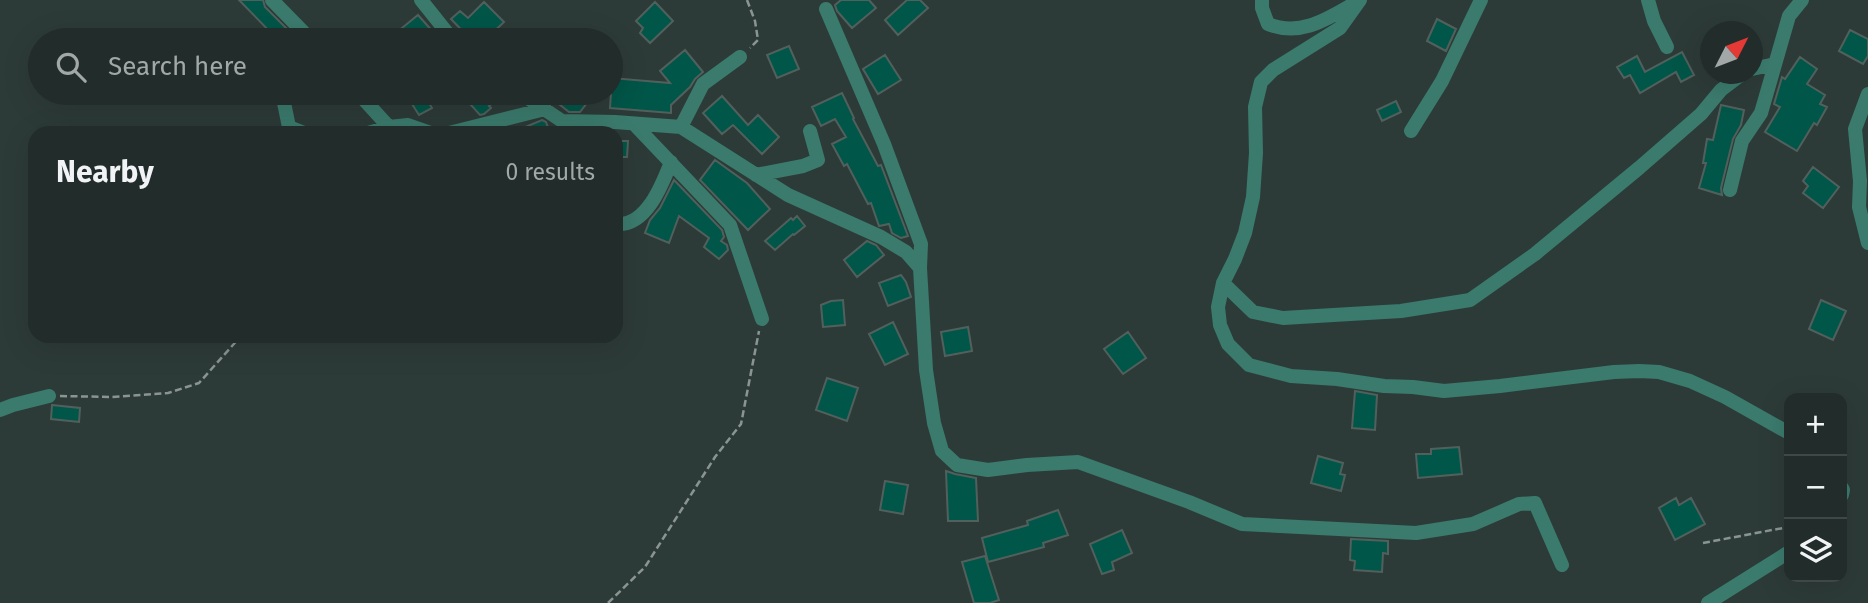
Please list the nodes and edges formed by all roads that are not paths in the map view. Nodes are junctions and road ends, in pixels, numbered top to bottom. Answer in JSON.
{"nodes":[{"id":1,"x":272,"y":0,"type":"edge"},
{"id":2,"x":421,"y":0,"type":"edge"},
{"id":3,"x":1262,"y":0,"type":"edge"},
{"id":4,"x":1360,"y":0,"type":"edge"},
{"id":5,"x":1481,"y":0,"type":"edge"},
{"id":6,"x":1648,"y":0,"type":"edge"},
{"id":7,"x":1802,"y":0,"type":"edge"},
{"id":8,"x":826,"y":9,"type":"dead end"},
{"id":9,"x":299,"y":28,"type":"edge"},
{"id":10,"x":443,"y":28,"type":"edge"},
{"id":11,"x":1667,"y":47,"type":"dead end"},
{"id":12,"x":740,"y":57,"type":"road end"},
{"id":13,"x":1775,"y":64,"type":"junction"},
{"id":14,"x":1763,"y":67,"type":"edge"},
{"id":15,"x":1729,"y":84,"type":"edge"},
{"id":16,"x":1868,"y":94,"type":"edge"},
{"id":17,"x":284,"y":105,"type":"edge"},
{"id":18,"x":369,"y":105,"type":"edge"},
{"id":19,"x":539,"y":105,"type":"edge"},
{"id":20,"x":545,"y":109,"type":"junction"},
{"id":21,"x":578,"y":121,"type":"junction"},
{"id":22,"x":634,"y":124,"type":"junction"},
{"id":23,"x":289,"y":126,"type":"edge"},
{"id":24,"x":387,"y":126,"type":"edge"},
{"id":25,"x":477,"y":126,"type":"edge"},
{"id":26,"x":572,"y":126,"type":"edge"},
{"id":27,"x":681,"y":127,"type":"junction"},
{"id":28,"x":810,"y":131,"type":"dead end"},
{"id":29,"x":1411,"y":131,"type":"dead end"},
{"id":30,"x":671,"y":162,"type":"junction"},
{"id":31,"x":756,"y":175,"type":"junction"},
{"id":32,"x":1730,"y":190,"type":"dead end"},
{"id":33,"x":623,"y":225,"type":"edge"},
{"id":34,"x":1868,"y":243,"type":"edge"},
{"id":35,"x":920,"y":268,"type":"junction"},
{"id":36,"x":1223,"y":283,"type":"junction"},
{"id":37,"x":762,"y":320,"type":"road end"},
{"id":38,"x":49,"y":396,"type":"road end"},
{"id":39,"x":0,"y":411,"type":"edge"},
{"id":40,"x":1784,"y":430,"type":"edge"},
{"id":41,"x":1784,"y":555,"type":"edge"},
{"id":42,"x":1562,"y":565,"type":"dead end"},
{"id":43,"x":1708,"y":603,"type":"edge"}],
"edges":[{"from":1,"to":9,"type":"street"},
{"from":2,"to":10,"type":"street"},
{"from":3,"to":4,"type":"street"},
{"from":4,"to":36,"type":"street"},
{"from":5,"to":29,"type":"street"},
{"from":6,"to":11,"type":"street"},
{"from":7,"to":13,"type":"street"},
{"from":8,"to":35,"type":"street"},
{"from":12,"to":27,"type":"street"},
{"from":13,"to":14,"type":"street"},
{"from":13,"to":32,"type":"street"},
{"from":15,"to":36,"type":"street"},
{"from":16,"to":34,"type":"street"},
{"from":17,"to":23,"type":"street"},
{"from":18,"to":24,"type":"street"},
{"from":19,"to":20,"type":"street"},
{"from":20,"to":21,"type":"street"},
{"from":20,"to":25,"type":"street"},
{"from":21,"to":22,"type":"street"},
{"from":21,"to":26,"type":"street"},
{"from":22,"to":27,"type":"street"},
{"from":22,"to":30,"type":"street"},
{"from":27,"to":31,"type":"street"},
{"from":28,"to":31,"type":"street"},
{"from":30,"to":33,"type":"street"},
{"from":30,"to":37,"type":"street"},
{"from":31,"to":35,"type":"street"},
{"from":35,"to":42,"type":"street"},
{"from":36,"to":40,"type":"street"},
{"from":38,"to":39,"type":"street"},
{"from":41,"to":43,"type":"street"}]}
